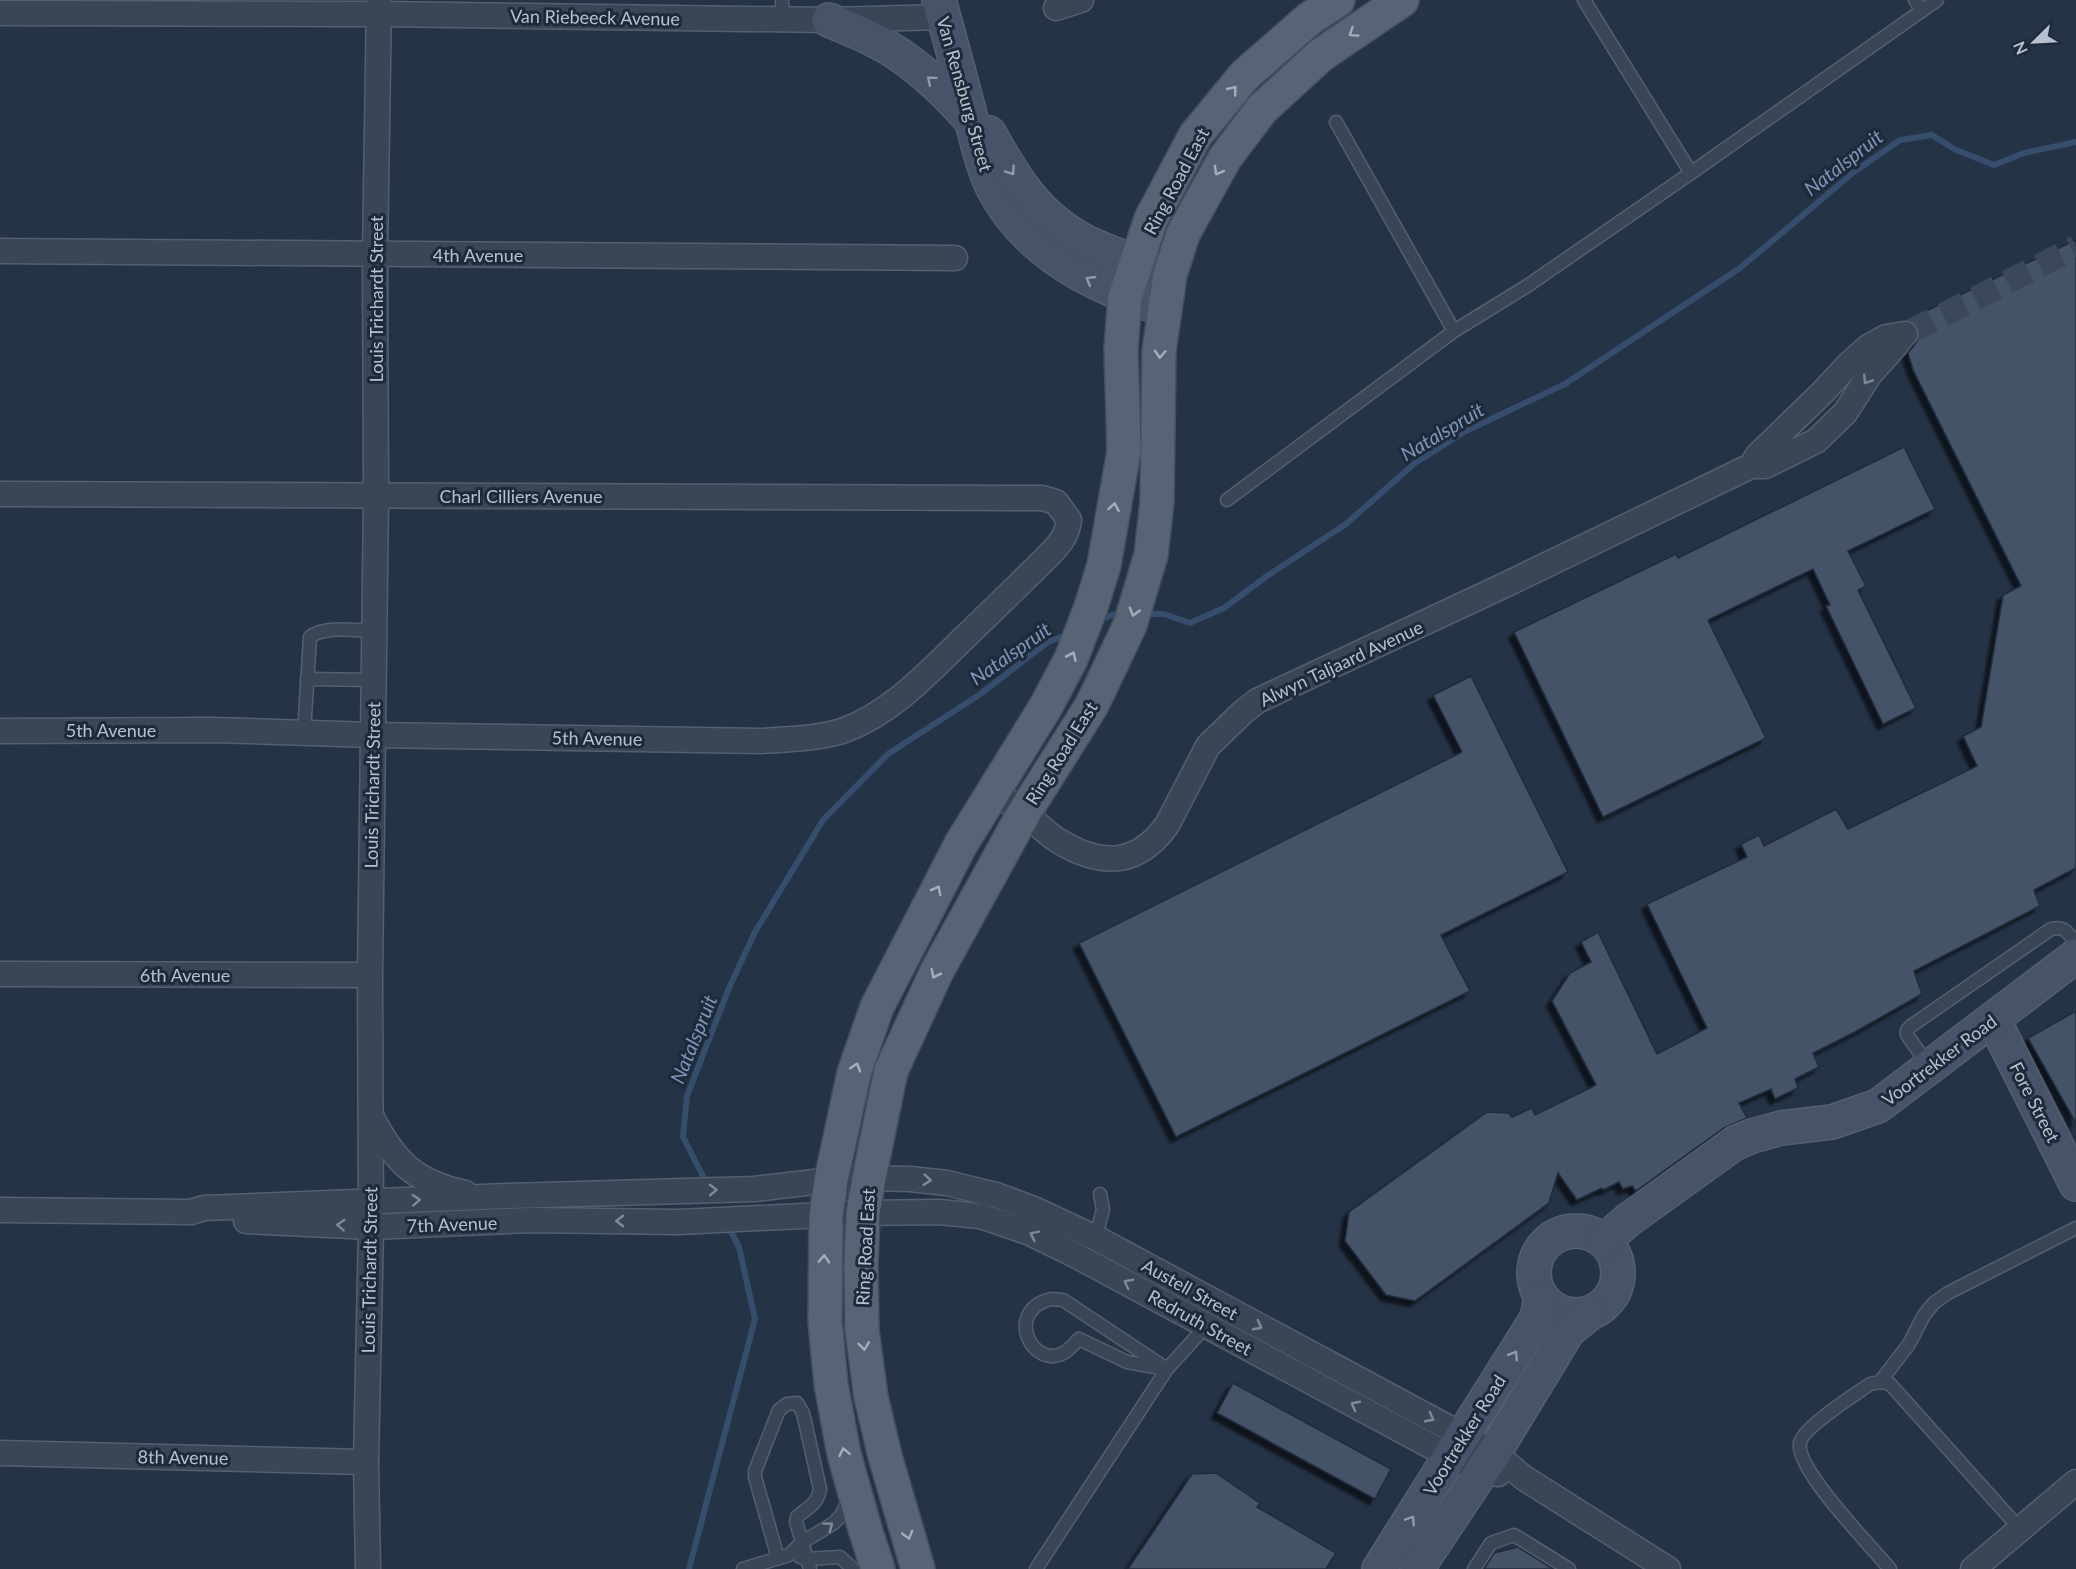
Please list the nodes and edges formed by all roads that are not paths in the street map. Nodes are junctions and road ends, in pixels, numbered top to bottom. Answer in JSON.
{"nodes":[{"id":1,"x":1081,"y":0,"type":"edge"},
{"id":2,"x":1338,"y":0,"type":"edge"},
{"id":3,"x":1402,"y":0,"type":"edge"},
{"id":4,"x":1584,"y":0,"type":"edge"},
{"id":5,"x":1937,"y":0,"type":"edge"},
{"id":6,"x":1919,"y":5,"type":"edge"},
{"id":7,"x":379,"y":7,"type":"edge"},
{"id":8,"x":1056,"y":8,"type":"dead end"},
{"id":9,"x":941,"y":9,"type":"edge"},
{"id":10,"x":783,"y":10,"type":"edge"},
{"id":11,"x":0,"y":13,"type":"edge"},
{"id":12,"x":829,"y":20,"type":"junction"},
{"id":13,"x":962,"y":84,"type":"junction"},
{"id":14,"x":972,"y":122,"type":"junction"},
{"id":15,"x":1336,"y":122,"type":"dead end"},
{"id":16,"x":1691,"y":173,"type":"junction"},
{"id":17,"x":0,"y":251,"type":"edge"},
{"id":18,"x":375,"y":255,"type":"junction"},
{"id":19,"x":955,"y":258,"type":"dead end"},
{"id":20,"x":1137,"y":261,"type":"junction"},
{"id":21,"x":1170,"y":275,"type":"junction"},
{"id":22,"x":1125,"y":297,"type":"junction"},
{"id":23,"x":1164,"y":309,"type":"junction"},
{"id":24,"x":1454,"y":331,"type":"junction"},
{"id":25,"x":1845,"y":413,"type":"junction"},
{"id":26,"x":1796,"y":419,"type":"junction"},
{"id":27,"x":1751,"y":466,"type":"junction"},
{"id":28,"x":0,"y":494,"type":"edge"},
{"id":29,"x":376,"y":496,"type":"junction"},
{"id":30,"x":1042,"y":498,"type":"joint"},
{"id":31,"x":1227,"y":500,"type":"dead end"},
{"id":32,"x":374,"y":631,"type":"junction"},
{"id":33,"x":307,"y":680,"type":"junction"},
{"id":34,"x":374,"y":680,"type":"junction"},
{"id":35,"x":0,"y":731,"type":"edge"},
{"id":36,"x":304,"y":733,"type":"junction"},
{"id":37,"x":373,"y":735,"type":"junction"},
{"id":38,"x":993,"y":791,"type":"junction"},
{"id":39,"x":1024,"y":813,"type":"junction"},
{"id":40,"x":2076,"y":943,"type":"edge"},
{"id":41,"x":2076,"y":957,"type":"edge"},
{"id":42,"x":0,"y":974,"type":"edge"},
{"id":43,"x":370,"y":975,"type":"junction"},
{"id":44,"x":1993,"y":1019,"type":"junction"},
{"id":45,"x":1930,"y":1067,"type":"junction"},
{"id":46,"x":370,"y":1114,"type":"junction"},
{"id":47,"x":869,"y":1178,"type":"junction"},
{"id":48,"x":831,"y":1180,"type":"junction"},
{"id":49,"x":2076,"y":1185,"type":"edge"},
{"id":50,"x":754,"y":1189,"type":"joint"},
{"id":51,"x":1100,"y":1194,"type":"dead end"},
{"id":52,"x":483,"y":1197,"type":"junction"},
{"id":53,"x":370,"y":1203,"type":"junction"},
{"id":54,"x":0,"y":1210,"type":"edge"},
{"id":55,"x":191,"y":1212,"type":"junction"},
{"id":56,"x":863,"y":1213,"type":"junction"},
{"id":57,"x":826,"y":1216,"type":"junction"},
{"id":58,"x":758,"y":1218,"type":"joint"},
{"id":59,"x":371,"y":1227,"type":"junction"},
{"id":60,"x":2076,"y":1228,"type":"edge"},
{"id":61,"x":1096,"y":1238,"type":"junction"},
{"id":62,"x":1604,"y":1241,"type":"junction"},
{"id":63,"x":1087,"y":1261,"type":"junction"},
{"id":64,"x":1541,"y":1298,"type":"junction"},
{"id":65,"x":1590,"y":1313,"type":"junction"},
{"id":66,"x":1214,"y":1316,"type":"junction"},
{"id":67,"x":1167,"y":1369,"type":"junction"},
{"id":68,"x":1880,"y":1382,"type":"junction"},
{"id":69,"x":1457,"y":1446,"type":"junction"},
{"id":70,"x":0,"y":1453,"type":"edge"},
{"id":71,"x":366,"y":1462,"type":"junction"},
{"id":72,"x":1488,"y":1462,"type":"junction"},
{"id":73,"x":2076,"y":1482,"type":"edge"},
{"id":74,"x":853,"y":1485,"type":"junction"},
{"id":75,"x":2020,"y":1529,"type":"junction"},
{"id":76,"x":801,"y":1543,"type":"junction"},
{"id":77,"x":783,"y":1556,"type":"junction"},
{"id":78,"x":808,"y":1564,"type":"edge"},
{"id":79,"x":368,"y":1569,"type":"edge"},
{"id":80,"x":743,"y":1569,"type":"edge"},
{"id":81,"x":854,"y":1569,"type":"edge"},
{"id":82,"x":878,"y":1569,"type":"edge"},
{"id":83,"x":918,"y":1569,"type":"edge"},
{"id":84,"x":1036,"y":1569,"type":"edge"},
{"id":85,"x":1379,"y":1569,"type":"edge"},
{"id":86,"x":1417,"y":1569,"type":"edge"},
{"id":87,"x":1474,"y":1569,"type":"edge"},
{"id":88,"x":1569,"y":1569,"type":"edge"},
{"id":89,"x":1668,"y":1569,"type":"edge"},
{"id":90,"x":1890,"y":1569,"type":"edge"},
{"id":91,"x":1973,"y":1569,"type":"edge"}],
"edges":[{"from":1,"to":8,"type":"street"},
{"from":20,"to":2,"type":"main road","name":"Ring Road East","one_way":true},
{"from":3,"to":21,"type":"main road","name":"Ring Road East","one_way":true},
{"from":4,"to":16,"type":"lane"},
{"from":5,"to":6,"type":"lane"},
{"from":6,"to":16,"type":"lane"},
{"from":7,"to":10,"type":"street","name":"Van Riebeeck Avenue"},
{"from":7,"to":11,"type":"street","name":"Van Riebeeck Avenue"},
{"from":7,"to":18,"type":"street","name":"Louis Trichardt Street"},
{"from":9,"to":12,"type":"street","name":"Van Riebeeck Avenue"},
{"from":9,"to":13,"type":"street","name":"Van Rensburg Street"},
{"from":10,"to":12,"type":"street","name":"Van Riebeeck Avenue"},
{"from":14,"to":12,"type":"street","one_way":true},
{"from":13,"to":14,"type":"street","name":"Van Rensburg Street"},
{"from":13,"to":20,"type":"street","one_way":true},
{"from":22,"to":14,"type":"street","name":"Van Rensburg Street","one_way":true},
{"from":15,"to":24,"type":"lane"},
{"from":16,"to":24,"type":"lane"},
{"from":17,"to":18,"type":"street","name":"4th Avenue"},
{"from":18,"to":19,"type":"street","name":"4th Avenue"},
{"from":18,"to":29,"type":"street","name":"Louis Trichardt Street"},
{"from":20,"to":21,"type":"street"},
{"from":20,"to":22,"type":"main road","name":"Ring Road East"},
{"from":21,"to":23,"type":"main road","name":"Ring Road East"},
{"from":22,"to":23,"type":"street","name":"Van Rensburg Street"},
{"from":38,"to":22,"type":"main road","name":"Ring Road East","one_way":true},
{"from":23,"to":39,"type":"main road","name":"Ring Road East","one_way":true},
{"from":24,"to":31,"type":"lane"},
{"from":25,"to":26,"type":"street"},
{"from":26,"to":25,"type":"street","name":"Alwyn Taljaard Avenue","one_way":true},
{"from":25,"to":27,"type":"street","name":"Alwyn Taljaard Avenue"},
{"from":26,"to":27,"type":"street","name":"Alwyn Taljaard Avenue"},
{"from":27,"to":39,"type":"street","name":"Alwyn Taljaard Avenue"},
{"from":28,"to":29,"type":"street","name":"Charl Cilliers Avenue"},
{"from":29,"to":30,"type":"street","name":"Charl Cilliers Avenue"},
{"from":29,"to":32,"type":"street","name":"Louis Trichardt Street"},
{"from":30,"to":37,"type":"street","name":"5th Avenue"},
{"from":32,"to":33,"type":"lane"},
{"from":32,"to":34,"type":"street","name":"Louis Trichardt Street"},
{"from":33,"to":34,"type":"lane"},
{"from":33,"to":36,"type":"lane"},
{"from":34,"to":37,"type":"street","name":"Louis Trichardt Street"},
{"from":35,"to":36,"type":"street","name":"5th Avenue"},
{"from":36,"to":37,"type":"street","name":"5th Avenue"},
{"from":37,"to":43,"type":"street","name":"Louis Trichardt Street"},
{"from":38,"to":39,"type":"street","name":"Alwyn Taljaard Avenue"},
{"from":48,"to":38,"type":"main road","name":"Ring Road East","one_way":true},
{"from":39,"to":47,"type":"main road","name":"Ring Road East","one_way":true},
{"from":40,"to":45,"type":"lane"},
{"from":41,"to":44,"type":"street","name":"Voortrekker Road"},
{"from":42,"to":43,"type":"street","name":"6th Avenue"},
{"from":43,"to":46,"type":"street","name":"Louis Trichardt Street"},
{"from":44,"to":45,"type":"street","name":"Voortrekker Road"},
{"from":44,"to":49,"type":"street","name":"Fore Street"},
{"from":45,"to":62,"type":"street","name":"Voortrekker Road"},
{"from":46,"to":52,"type":"street"},
{"from":46,"to":53,"type":"street","name":"Louis Trichardt Street"},
{"from":47,"to":48,"type":"street","name":"Austell Street"},
{"from":47,"to":56,"type":"main road","name":"Ring Road East"},
{"from":47,"to":61,"type":"street","name":"Austell Street","one_way":true},
{"from":48,"to":50,"type":"street","name":"Austell Street"},
{"from":48,"to":57,"type":"main road","name":"Ring Road East"},
{"from":52,"to":50,"type":"street","name":"7th Avenue","one_way":true},
{"from":51,"to":61,"type":"lane"},
{"from":53,"to":52,"type":"street","name":"7th Avenue","one_way":true},
{"from":53,"to":55,"type":"street","name":"7th Avenue"},
{"from":53,"to":59,"type":"street","name":"Louis Trichardt Street"},
{"from":54,"to":55,"type":"street","name":"7th Avenue"},
{"from":59,"to":55,"type":"street","name":"7th Avenue","one_way":true},
{"from":56,"to":57,"type":"street","name":"Redruth Street"},
{"from":63,"to":56,"type":"street","name":"Redruth Street","one_way":true},
{"from":56,"to":83,"type":"main road","name":"Ring Road East","one_way":true},
{"from":57,"to":58,"type":"street","name":"Redruth Street"},
{"from":74,"to":57,"type":"main road","name":"Ring Road East","one_way":true},
{"from":58,"to":59,"type":"street","name":"7th Avenue","one_way":true},
{"from":59,"to":71,"type":"street","name":"Louis Trichardt Street"},
{"from":60,"to":68,"type":"lane"},
{"from":61,"to":63,"type":"lane"},
{"from":61,"to":66,"type":"street","name":"Austell Street"},
{"from":62,"to":64,"type":"street"},
{"from":62,"to":65,"type":"street"},
{"from":66,"to":63,"type":"street","name":"Redruth Street","one_way":true},
{"from":64,"to":65,"type":"street"},
{"from":69,"to":64,"type":"street","name":"Voortrekker Road","one_way":true},
{"from":65,"to":72,"type":"street","name":"Voortrekker Road"},
{"from":66,"to":67,"type":"lane"},
{"from":66,"to":69,"type":"street","name":"Redruth Street"},
{"from":67,"to":67,"type":"lane"},
{"from":67,"to":84,"type":"lane"},
{"from":68,"to":75,"type":"lane"},
{"from":68,"to":90,"type":"lane"},
{"from":69,"to":72,"type":"street"},
{"from":85,"to":69,"type":"street","name":"Voortrekker Road","one_way":true},
{"from":70,"to":71,"type":"street","name":"8th Avenue"},
{"from":71,"to":79,"type":"street","name":"Louis Trichardt Street"},
{"from":72,"to":86,"type":"street","name":"Voortrekker Road"},
{"from":72,"to":89,"type":"street"},
{"from":73,"to":75,"type":"street"},
{"from":76,"to":74,"type":"lane","one_way":true},
{"from":74,"to":82,"type":"main road","name":"Ring Road East"},
{"from":75,"to":91,"type":"street"},
{"from":76,"to":77,"type":"lane"},
{"from":76,"to":77,"type":"lane"},
{"from":76,"to":78,"type":"lane"},
{"from":77,"to":78,"type":"lane"},
{"from":77,"to":80,"type":"lane"},
{"from":78,"to":81,"type":"lane"},
{"from":87,"to":88,"type":"lane"}]}
